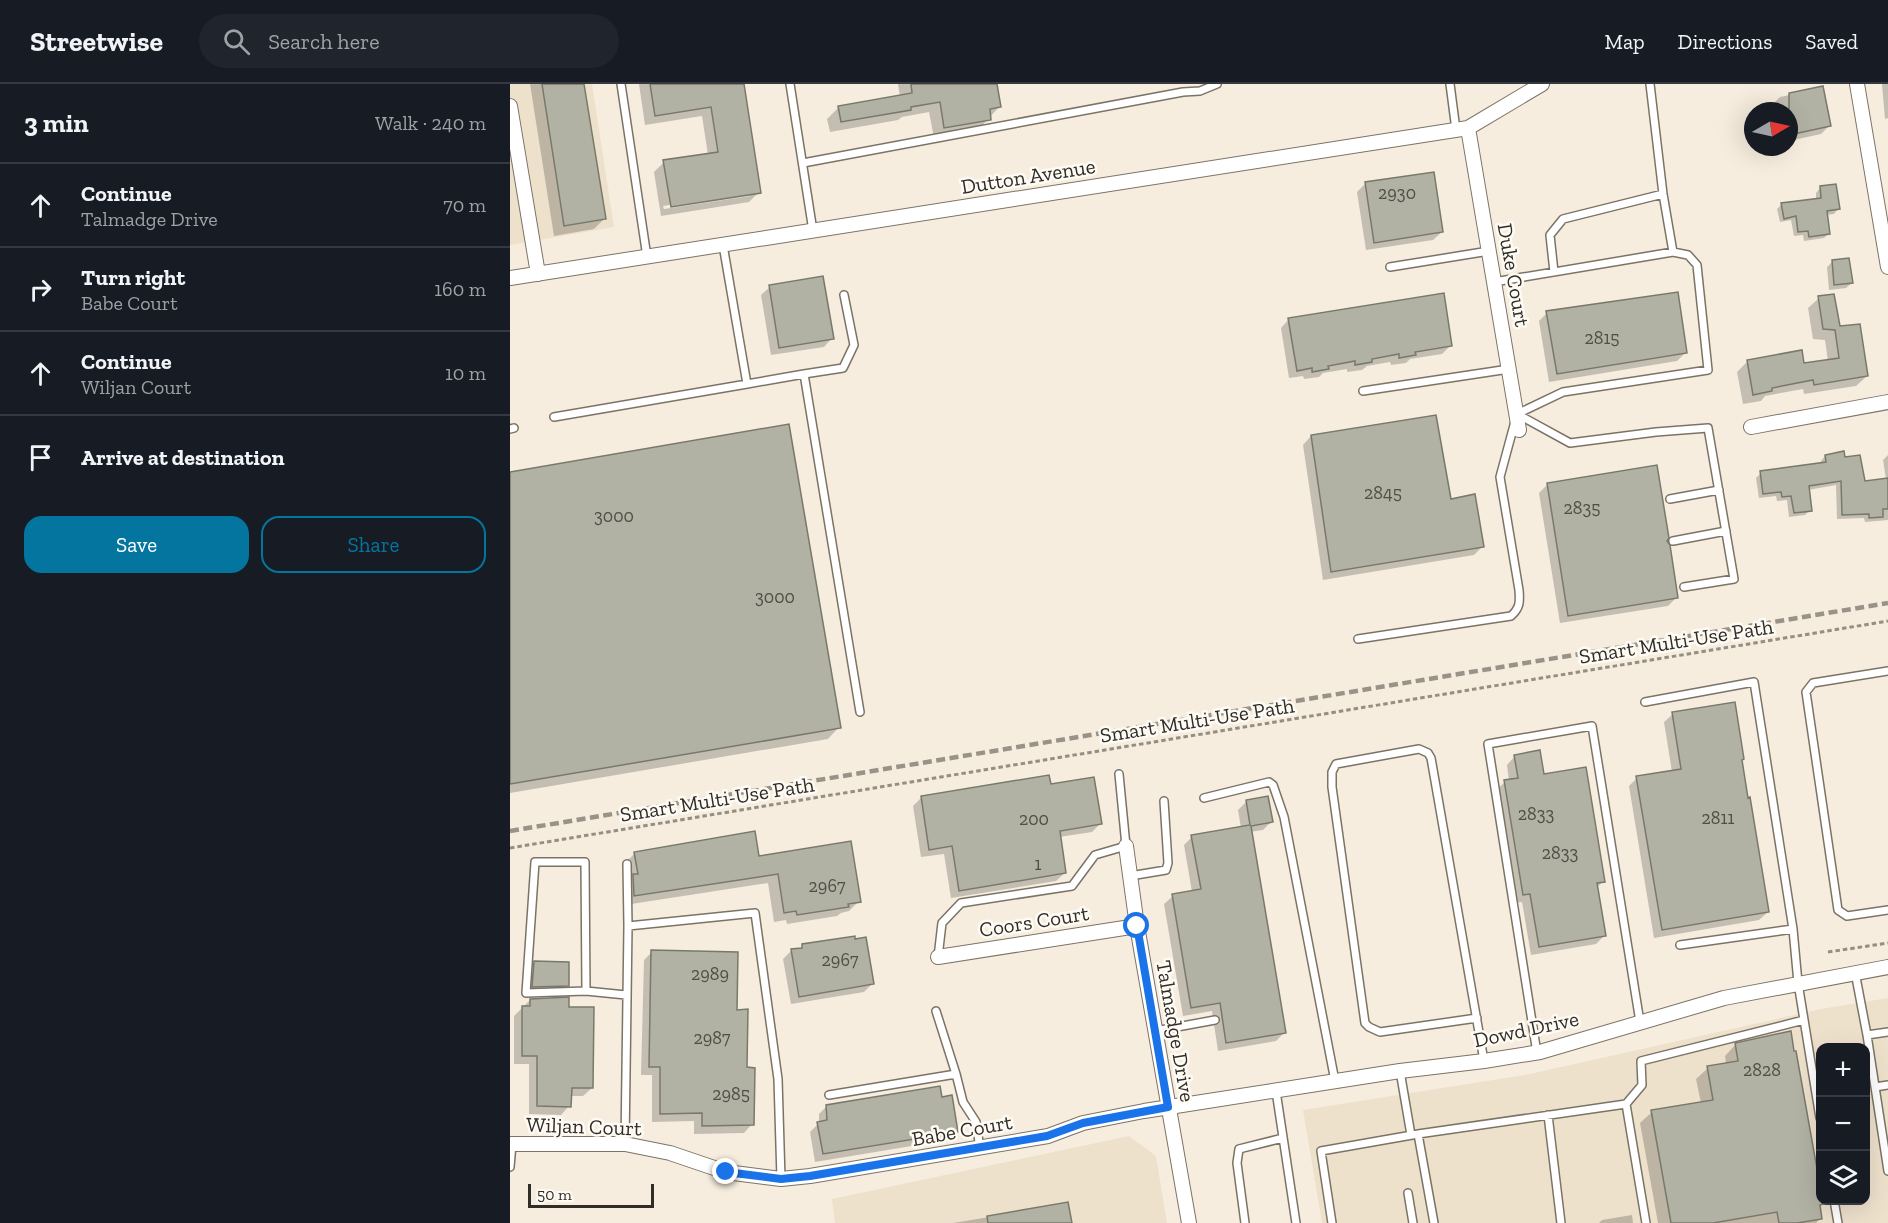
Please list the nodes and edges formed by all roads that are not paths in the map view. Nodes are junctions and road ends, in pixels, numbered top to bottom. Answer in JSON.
{"nodes":[{"id":1,"x":621,"y":84,"type":"edge"},
{"id":2,"x":790,"y":84,"type":"edge"},
{"id":3,"x":1216,"y":84,"type":"edge"},
{"id":4,"x":1450,"y":84,"type":"edge"},
{"id":5,"x":1542,"y":84,"type":"edge"},
{"id":6,"x":1650,"y":84,"type":"edge"},
{"id":7,"x":1857,"y":84,"type":"edge"},
{"id":8,"x":510,"y":106,"type":"edge"},
{"id":9,"x":1462,"y":129,"type":"junction"},
{"id":10,"x":803,"y":163,"type":"junction"},
{"id":11,"x":1663,"y":194,"type":"junction"},
{"id":12,"x":1884,"y":223,"type":"edge"},
{"id":13,"x":813,"y":231,"type":"junction"},
{"id":14,"x":723,"y":245,"type":"junction"},
{"id":15,"x":1489,"y":251,"type":"junction"},
{"id":16,"x":1673,"y":252,"type":"junction"},
{"id":17,"x":647,"y":257,"type":"junction"},
{"id":18,"x":1390,"y":267,"type":"dead end"},
{"id":19,"x":1888,"y":267,"type":"edge"},
{"id":20,"x":1554,"y":272,"type":"junction"},
{"id":21,"x":538,"y":274,"type":"junction"},
{"id":22,"x":510,"y":278,"type":"edge"},
{"id":23,"x":1494,"y":282,"type":"junction"},
{"id":24,"x":844,"y":295,"type":"dead end"},
{"id":25,"x":1509,"y":369,"type":"junction"},
{"id":26,"x":804,"y":374,"type":"junction"},
{"id":27,"x":747,"y":384,"type":"junction"},
{"id":28,"x":1363,"y":391,"type":"dead end"},
{"id":29,"x":1888,"y":402,"type":"edge"},
{"id":30,"x":1517,"y":414,"type":"junction"},
{"id":31,"x":554,"y":417,"type":"dead end"},
{"id":32,"x":1751,"y":427,"type":"dead end"},
{"id":33,"x":1519,"y":430,"type":"dead end"},
{"id":34,"x":1719,"y":490,"type":"junction"},
{"id":35,"x":1670,"y":499,"type":"dead end"},
{"id":36,"x":1726,"y":531,"type":"junction"},
{"id":37,"x":1673,"y":541,"type":"dead end"},
{"id":38,"x":1684,"y":586,"type":"dead end"},
{"id":39,"x":1358,"y":639,"type":"dead end"},
{"id":40,"x":1888,"y":671,"type":"edge"},
{"id":41,"x":1645,"y":702,"type":"dead end"},
{"id":42,"x":860,"y":712,"type":"dead end"},
{"id":43,"x":1119,"y":774,"type":"dead end"},
{"id":44,"x":1204,"y":798,"type":"dead end"},
{"id":45,"x":1164,"y":801,"type":"dead end"},
{"id":46,"x":1126,"y":846,"type":"junction"},
{"id":47,"x":627,"y":864,"type":"dead end"},
{"id":48,"x":1130,"y":876,"type":"junction"},
{"id":49,"x":1888,"y":910,"type":"edge"},
{"id":50,"x":628,"y":926,"type":"junction"},
{"id":51,"x":1137,"y":926,"type":"junction"},
{"id":52,"x":1793,"y":929,"type":"junction"},
{"id":53,"x":1680,"y":945,"type":"dead end"},
{"id":54,"x":938,"y":957,"type":"joint"},
{"id":55,"x":1888,"y":967,"type":"edge"},
{"id":56,"x":1855,"y":972,"type":"junction"},
{"id":57,"x":1798,"y":983,"type":"junction"},
{"id":58,"x":586,"y":991,"type":"junction"},
{"id":59,"x":626,"y":995,"type":"junction"},
{"id":60,"x":936,"y":1011,"type":"dead end"},
{"id":61,"x":1477,"y":1018,"type":"junction"},
{"id":62,"x":1215,"y":1020,"type":"dead end"},
{"id":63,"x":1804,"y":1020,"type":"junction"},
{"id":64,"x":1640,"y":1022,"type":"junction"},
{"id":65,"x":1155,"y":1031,"type":"junction"},
{"id":66,"x":1888,"y":1032,"type":"edge"},
{"id":67,"x":1867,"y":1035,"type":"junction"},
{"id":68,"x":1537,"y":1053,"type":"junction"},
{"id":69,"x":1485,"y":1061,"type":"junction"},
{"id":70,"x":1400,"y":1071,"type":"junction"},
{"id":71,"x":956,"y":1074,"type":"junction"},
{"id":72,"x":1335,"y":1081,"type":"junction"},
{"id":73,"x":1888,"y":1085,"type":"edge"},
{"id":74,"x":1875,"y":1088,"type":"junction"},
{"id":75,"x":1276,"y":1091,"type":"junction"},
{"id":76,"x":829,"y":1095,"type":"dead end"},
{"id":77,"x":1817,"y":1097,"type":"edge"},
{"id":78,"x":1626,"y":1104,"type":"junction"},
{"id":79,"x":1168,"y":1107,"type":"junction"},
{"id":80,"x":1548,"y":1115,"type":"junction"},
{"id":81,"x":1414,"y":1135,"type":"junction"},
{"id":82,"x":1283,"y":1138,"type":"junction"},
{"id":83,"x":511,"y":1144,"type":"edge"},
{"id":84,"x":625,"y":1144,"type":"junction"},
{"id":85,"x":980,"y":1149,"type":"junction"},
{"id":86,"x":510,"y":1167,"type":"edge"},
{"id":87,"x":1888,"y":1171,"type":"edge"},
{"id":88,"x":761,"y":1177,"type":"joint"},
{"id":89,"x":781,"y":1179,"type":"junction"},
{"id":90,"x":1408,"y":1193,"type":"dead end"},
{"id":91,"x":1835,"y":1205,"type":"edge"},
{"id":92,"x":1189,"y":1223,"type":"edge"},
{"id":93,"x":1245,"y":1223,"type":"edge"},
{"id":94,"x":1296,"y":1223,"type":"edge"},
{"id":95,"x":1332,"y":1223,"type":"edge"},
{"id":96,"x":1413,"y":1223,"type":"edge"},
{"id":97,"x":1434,"y":1223,"type":"edge"},
{"id":98,"x":1561,"y":1223,"type":"edge"},
{"id":99,"x":1646,"y":1223,"type":"edge"},
{"id":100,"x":1838,"y":1223,"type":"edge"}],
"edges":[{"from":1,"to":17,"type":"lane"},
{"from":2,"to":10,"type":"lane"},
{"from":3,"to":10,"type":"lane"},
{"from":4,"to":9,"type":"lane"},
{"from":5,"to":9,"type":"street","name":"Dutton Avenue"},
{"from":6,"to":11,"type":"lane"},
{"from":7,"to":12,"type":"street"},
{"from":8,"to":21,"type":"street"},
{"from":9,"to":13,"type":"street","name":"Dutton Avenue"},
{"from":9,"to":15,"type":"street","name":"Duke Court"},
{"from":10,"to":13,"type":"lane"},
{"from":11,"to":16,"type":"lane"},
{"from":11,"to":20,"type":"lane"},
{"from":12,"to":19,"type":"street"},
{"from":13,"to":14,"type":"street","name":"Dutton Avenue"},
{"from":14,"to":17,"type":"street","name":"Dutton Avenue"},
{"from":14,"to":27,"type":"lane"},
{"from":15,"to":18,"type":"lane"},
{"from":15,"to":23,"type":"street","name":"Duke Court"},
{"from":16,"to":20,"type":"lane"},
{"from":16,"to":30,"type":"lane"},
{"from":17,"to":21,"type":"street","name":"Dutton Avenue"},
{"from":20,"to":23,"type":"lane"},
{"from":21,"to":22,"type":"street","name":"Dutton Avenue"},
{"from":23,"to":25,"type":"street","name":"Duke Court"},
{"from":24,"to":26,"type":"lane"},
{"from":25,"to":28,"type":"lane"},
{"from":25,"to":30,"type":"street","name":"Duke Court"},
{"from":26,"to":27,"type":"lane"},
{"from":26,"to":42,"type":"lane"},
{"from":27,"to":31,"type":"lane"},
{"from":29,"to":32,"type":"street"},
{"from":30,"to":33,"type":"street","name":"Duke Court"},
{"from":30,"to":34,"type":"lane"},
{"from":30,"to":39,"type":"lane"},
{"from":34,"to":35,"type":"lane"},
{"from":34,"to":36,"type":"lane"},
{"from":36,"to":37,"type":"lane"},
{"from":36,"to":38,"type":"lane"},
{"from":40,"to":49,"type":"lane"},
{"from":41,"to":52,"type":"lane"},
{"from":43,"to":46,"type":"lane"},
{"from":44,"to":72,"type":"lane"},
{"from":45,"to":48,"type":"lane"},
{"from":46,"to":48,"type":"street","name":"Talmadge Drive"},
{"from":46,"to":54,"type":"lane"},
{"from":47,"to":50,"type":"lane"},
{"from":48,"to":51,"type":"street","name":"Talmadge Drive"},
{"from":50,"to":59,"type":"lane"},
{"from":50,"to":89,"type":"lane"},
{"from":51,"to":54,"type":"street","name":"Coors Court"},
{"from":51,"to":65,"type":"street","name":"Talmadge Drive"},
{"from":52,"to":53,"type":"lane"},
{"from":52,"to":57,"type":"lane"},
{"from":55,"to":56,"type":"street","name":"Dowd Drive"},
{"from":56,"to":57,"type":"street","name":"Dowd Drive"},
{"from":56,"to":67,"type":"lane"},
{"from":57,"to":63,"type":"lane"},
{"from":57,"to":64,"type":"street","name":"Dowd Drive"},
{"from":58,"to":58,"type":"lane"},
{"from":58,"to":59,"type":"lane"},
{"from":59,"to":84,"type":"lane"},
{"from":60,"to":71,"type":"lane"},
{"from":61,"to":61,"type":"lane"},
{"from":61,"to":69,"type":"lane"},
{"from":62,"to":65,"type":"lane"},
{"from":63,"to":77,"type":"lane"},
{"from":63,"to":78,"type":"lane"},
{"from":64,"to":68,"type":"street","name":"Dowd Drive"},
{"from":64,"to":68,"type":"lane"},
{"from":65,"to":79,"type":"street","name":"Talmadge Drive"},
{"from":66,"to":67,"type":"lane"},
{"from":67,"to":74,"type":"lane"},
{"from":68,"to":69,"type":"street","name":"Dowd Drive"},
{"from":69,"to":70,"type":"street","name":"Dowd Drive"},
{"from":70,"to":72,"type":"street","name":"Dowd Drive"},
{"from":70,"to":81,"type":"lane"},
{"from":71,"to":76,"type":"lane"},
{"from":71,"to":85,"type":"lane"},
{"from":72,"to":75,"type":"street","name":"Dowd Drive"},
{"from":73,"to":74,"type":"lane"},
{"from":74,"to":87,"type":"lane"},
{"from":75,"to":79,"type":"street","name":"Dowd Drive"},
{"from":75,"to":82,"type":"lane"},
{"from":78,"to":80,"type":"lane"},
{"from":78,"to":99,"type":"lane"},
{"from":79,"to":85,"type":"street","name":"Babe Court"},
{"from":79,"to":92,"type":"street","name":"Talmadge Drive"},
{"from":80,"to":81,"type":"lane"},
{"from":80,"to":98,"type":"lane"},
{"from":81,"to":95,"type":"lane"},
{"from":81,"to":97,"type":"lane"},
{"from":82,"to":93,"type":"lane"},
{"from":82,"to":94,"type":"lane"},
{"from":83,"to":84,"type":"street","name":"Wiljan Court"},
{"from":83,"to":86,"type":"lane"},
{"from":84,"to":88,"type":"street","name":"Wiljan Court"},
{"from":85,"to":89,"type":"street","name":"Babe Court"},
{"from":88,"to":89,"type":"street","name":"Babe Court"},
{"from":90,"to":96,"type":"lane"},
{"from":91,"to":100,"type":"lane"}]}
